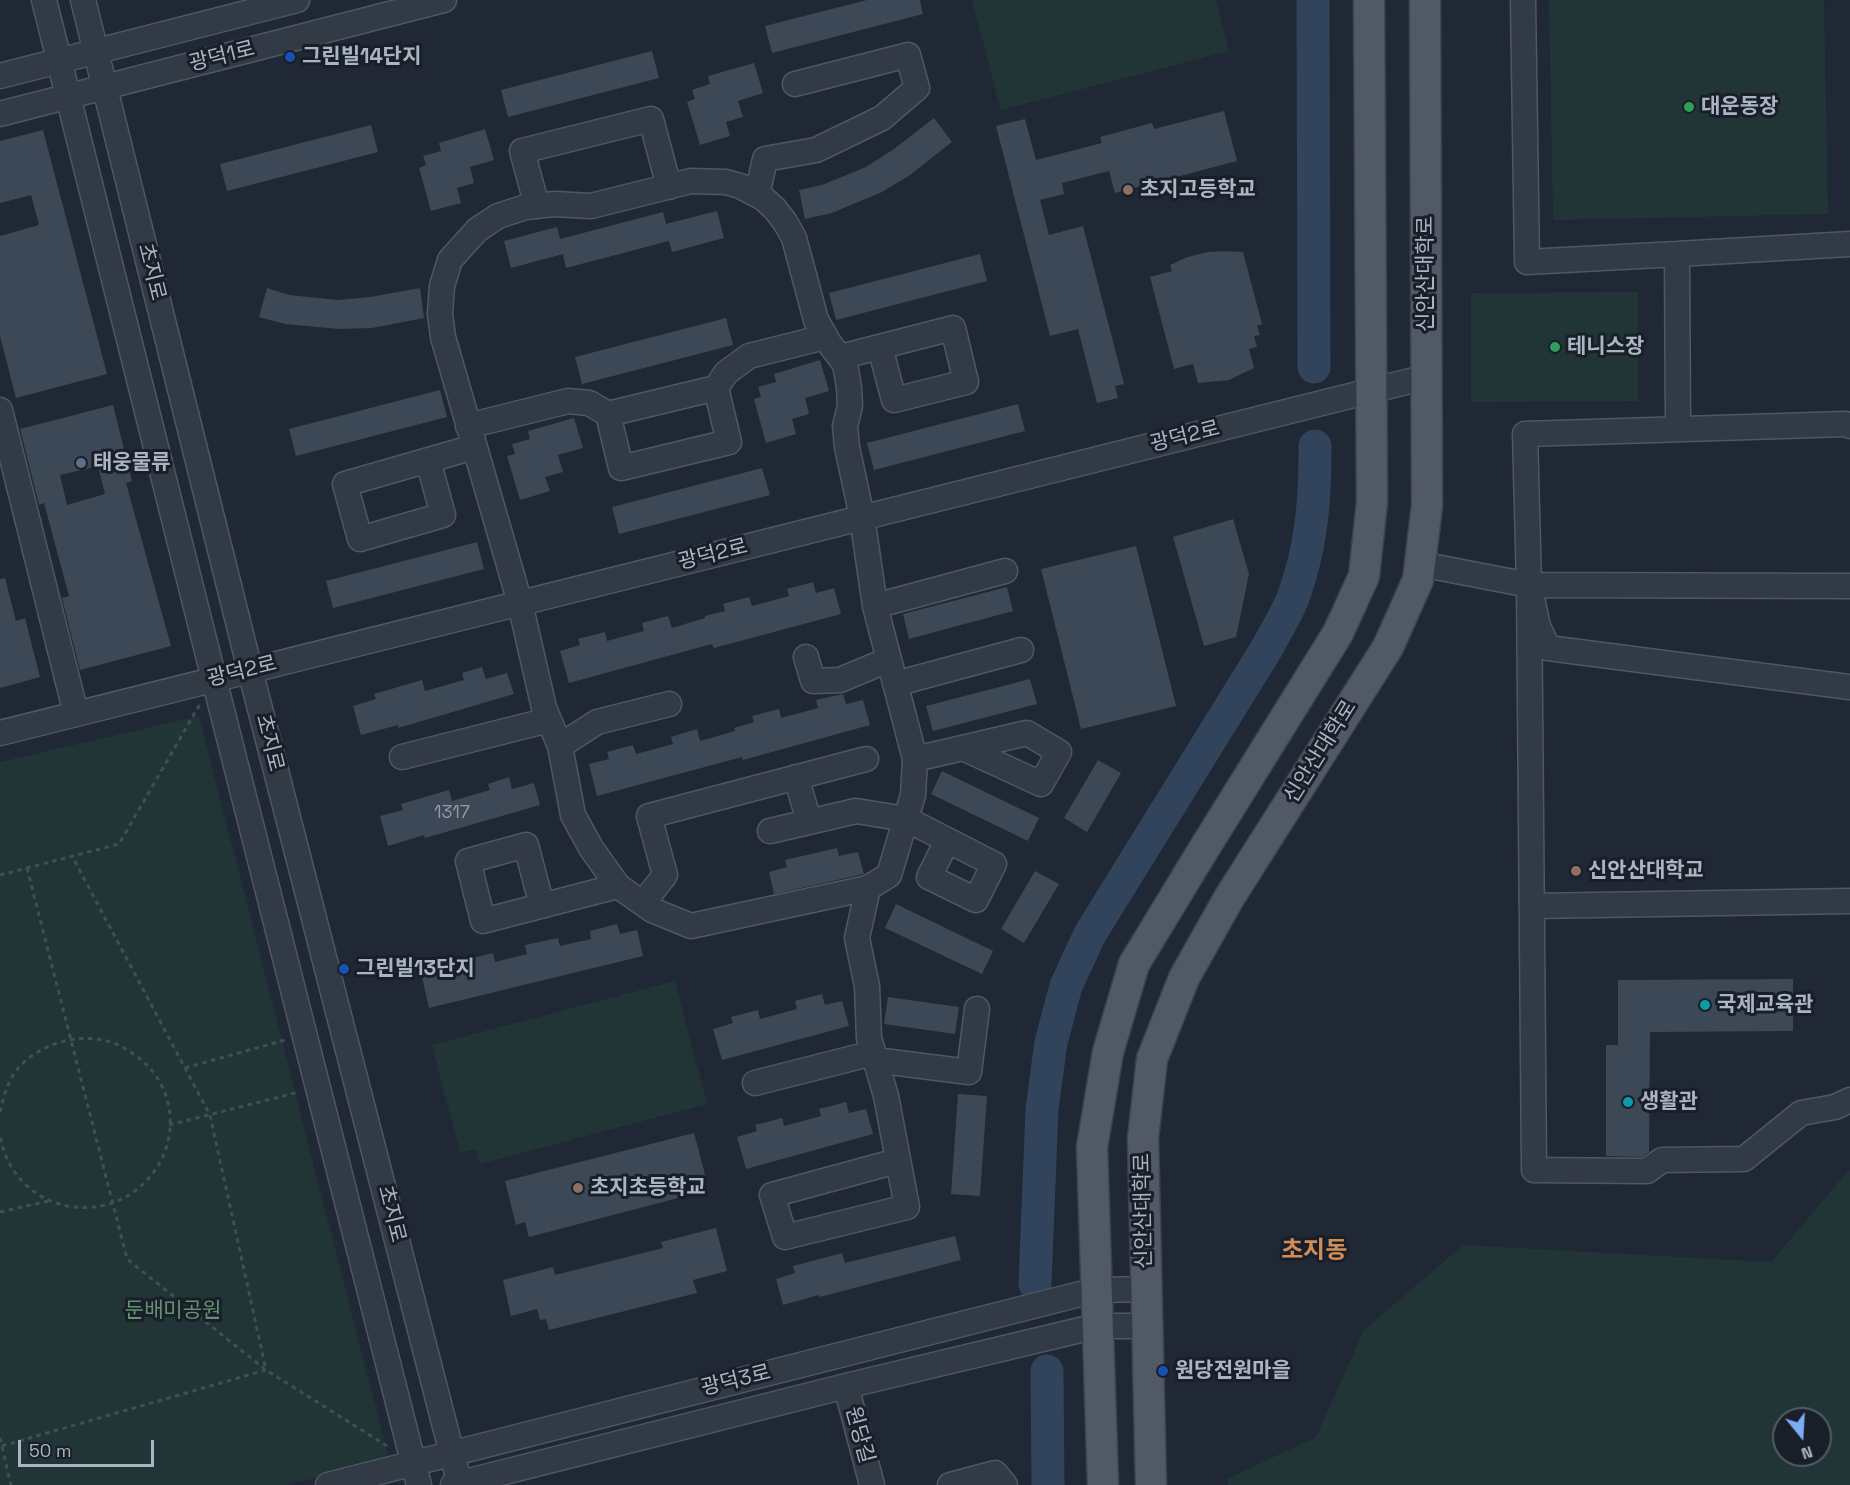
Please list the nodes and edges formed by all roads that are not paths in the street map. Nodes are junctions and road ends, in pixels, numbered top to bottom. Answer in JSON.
{"nodes":[{"id":1,"x":44,"y":0,"type":"edge"},
{"id":2,"x":83,"y":0,"type":"edge"},
{"id":3,"x":297,"y":0,"type":"edge"},
{"id":4,"x":444,"y":0,"type":"edge"},
{"id":5,"x":1369,"y":0,"type":"edge"},
{"id":6,"x":1425,"y":0,"type":"edge"},
{"id":7,"x":1523,"y":0,"type":"edge"},
{"id":8,"x":96,"y":51,"type":"junction"},
{"id":9,"x":60,"y":61,"type":"junction"},
{"id":10,"x":0,"y":76,"type":"edge"},
{"id":11,"x":795,"y":84,"type":"dead end"},
{"id":12,"x":105,"y":87,"type":"junction"},
{"id":13,"x":69,"y":96,"type":"junction"},
{"id":14,"x":0,"y":114,"type":"edge"},
{"id":15,"x":669,"y":187,"type":"junction"},
{"id":16,"x":757,"y":195,"type":"junction"},
{"id":17,"x":537,"y":206,"type":"junction"},
{"id":18,"x":1850,"y":244,"type":"edge"},
{"id":19,"x":1677,"y":254,"type":"junction"},
{"id":20,"x":825,"y":337,"type":"junction"},
{"id":21,"x":880,"y":347,"type":"dead end"},
{"id":22,"x":840,"y":357,"type":"junction"},
{"id":23,"x":1426,"y":376,"type":"junction"},
{"id":24,"x":716,"y":388,"type":"junction"},
{"id":25,"x":1372,"y":390,"type":"junction"},
{"id":26,"x":0,"y":410,"type":"edge"},
{"id":27,"x":609,"y":414,"type":"junction"},
{"id":28,"x":1850,"y":426,"type":"edge"},
{"id":29,"x":1678,"y":429,"type":"junction"},
{"id":30,"x":471,"y":436,"type":"junction"},
{"id":31,"x":428,"y":460,"type":"dead end"},
{"id":32,"x":862,"y":518,"type":"junction"},
{"id":33,"x":1420,"y":564,"type":"junction"},
{"id":34,"x":1005,"y":571,"type":"dead end"},
{"id":35,"x":1529,"y":585,"type":"junction"},
{"id":36,"x":1850,"y":586,"type":"edge"},
{"id":37,"x":520,"y":603,"type":"junction"},
{"id":38,"x":875,"y":606,"type":"junction"},
{"id":39,"x":1021,"y":650,"type":"dead end"},
{"id":40,"x":806,"y":657,"type":"dead end"},
{"id":41,"x":888,"y":660,"type":"junction"},
{"id":42,"x":250,"y":670,"type":"junction"},
{"id":43,"x":214,"y":679,"type":"junction"},
{"id":44,"x":895,"y":684,"type":"junction"},
{"id":45,"x":1850,"y":687,"type":"edge"},
{"id":46,"x":669,"y":704,"type":"dead end"},
{"id":47,"x":76,"y":714,"type":"junction"},
{"id":48,"x":549,"y":720,"type":"junction"},
{"id":49,"x":0,"y":733,"type":"edge"},
{"id":50,"x":560,"y":746,"type":"junction"},
{"id":51,"x":963,"y":748,"type":"dead end"},
{"id":52,"x":402,"y":757,"type":"dead end"},
{"id":53,"x":866,"y":759,"type":"dead end"},
{"id":54,"x":915,"y":759,"type":"junction"},
{"id":55,"x":796,"y":777,"type":"junction"},
{"id":56,"x":906,"y":819,"type":"junction"},
{"id":57,"x":809,"y":822,"type":"junction"},
{"id":58,"x":770,"y":831,"type":"dead end"},
{"id":59,"x":947,"y":841,"type":"dead end"},
{"id":60,"x":618,"y":886,"type":"junction"},
{"id":61,"x":868,"y":888,"type":"junction"},
{"id":62,"x":1850,"y":901,"type":"edge"},
{"id":63,"x":643,"y":903,"type":"junction"},
{"id":64,"x":542,"y":906,"type":"dead end"},
{"id":65,"x":1532,"y":906,"type":"junction"},
{"id":66,"x":977,"y":1009,"type":"dead end"},
{"id":67,"x":874,"y":1057,"type":"junction"},
{"id":68,"x":755,"y":1083,"type":"dead end"},
{"id":69,"x":1845,"y":1106,"type":"edge"},
{"id":70,"x":897,"y":1161,"type":"junction"},
{"id":71,"x":1146,"y":1289,"type":"junction"},
{"id":72,"x":1096,"y":1290,"type":"junction"},
{"id":73,"x":1097,"y":1326,"type":"junction"},
{"id":74,"x":1146,"y":1326,"type":"junction"},
{"id":75,"x":846,"y":1386,"type":"junction"},
{"id":76,"x":452,"y":1453,"type":"junction"},
{"id":77,"x":416,"y":1474,"type":"edge"},
{"id":78,"x":458,"y":1484,"type":"edge"},
{"id":79,"x":328,"y":1485,"type":"edge"},
{"id":80,"x":872,"y":1485,"type":"edge"},
{"id":81,"x":950,"y":1485,"type":"edge"},
{"id":82,"x":1005,"y":1485,"type":"edge"},
{"id":83,"x":1102,"y":1485,"type":"edge"},
{"id":84,"x":1151,"y":1485,"type":"edge"}],
"edges":[{"from":1,"to":9,"type":"street","name":"초지로"},
{"from":2,"to":8,"type":"street","name":"초지로"},
{"from":3,"to":8,"type":"street","name":"광덕1로"},
{"from":4,"to":12,"type":"street","name":"광덕1로"},
{"from":5,"to":25,"type":"main road"},
{"from":6,"to":23,"type":"main road","name":"신안산대학로"},
{"from":7,"to":19,"type":"street"},
{"from":8,"to":9,"type":"street","name":"광덕1로"},
{"from":8,"to":12,"type":"street","name":"초지로"},
{"from":9,"to":10,"type":"street","name":"광덕1로"},
{"from":9,"to":13,"type":"street","name":"초지로"},
{"from":11,"to":16,"type":"street"},
{"from":12,"to":13,"type":"street","name":"광덕1로"},
{"from":12,"to":42,"type":"street","name":"초지로"},
{"from":13,"to":14,"type":"street","name":"광덕1로"},
{"from":13,"to":43,"type":"street","name":"초지로"},
{"from":15,"to":16,"type":"street"},
{"from":15,"to":17,"type":"street"},
{"from":15,"to":17,"type":"street"},
{"from":16,"to":20,"type":"street"},
{"from":17,"to":30,"type":"street"},
{"from":18,"to":19,"type":"street"},
{"from":19,"to":29,"type":"street"},
{"from":20,"to":22,"type":"street"},
{"from":20,"to":24,"type":"street"},
{"from":21,"to":22,"type":"street"},
{"from":22,"to":32,"type":"street"},
{"from":23,"to":25,"type":"street","name":"광덕2로"},
{"from":23,"to":33,"type":"main road","name":"신안산대학로"},
{"from":24,"to":27,"type":"street"},
{"from":24,"to":27,"type":"street"},
{"from":25,"to":32,"type":"street","name":"광덕2로"},
{"from":25,"to":72,"type":"main road"},
{"from":26,"to":47,"type":"street"},
{"from":27,"to":30,"type":"street"},
{"from":28,"to":29,"type":"street"},
{"from":29,"to":35,"type":"street"},
{"from":30,"to":31,"type":"street"},
{"from":30,"to":37,"type":"street"},
{"from":32,"to":37,"type":"street","name":"광덕2로"},
{"from":32,"to":38,"type":"street"},
{"from":33,"to":35,"type":"street"},
{"from":33,"to":71,"type":"main road","name":"신안산대학로"},
{"from":34,"to":38,"type":"street"},
{"from":35,"to":36,"type":"street"},
{"from":35,"to":45,"type":"street"},
{"from":35,"to":65,"type":"street"},
{"from":37,"to":42,"type":"street","name":"광덕2로"},
{"from":37,"to":48,"type":"street"},
{"from":38,"to":41,"type":"street"},
{"from":39,"to":44,"type":"street"},
{"from":40,"to":41,"type":"street"},
{"from":41,"to":44,"type":"street"},
{"from":42,"to":43,"type":"street","name":"광덕2로"},
{"from":42,"to":76,"type":"street","name":"초지로"},
{"from":43,"to":47,"type":"street","name":"광덕2로"},
{"from":43,"to":77,"type":"street","name":"초지로"},
{"from":44,"to":54,"type":"street"},
{"from":46,"to":50,"type":"street"},
{"from":47,"to":49,"type":"street","name":"광덕2로"},
{"from":48,"to":50,"type":"street"},
{"from":48,"to":52,"type":"street"},
{"from":50,"to":60,"type":"street"},
{"from":51,"to":54,"type":"street"},
{"from":53,"to":55,"type":"street"},
{"from":54,"to":56,"type":"street"},
{"from":55,"to":57,"type":"street"},
{"from":55,"to":63,"type":"street"},
{"from":56,"to":57,"type":"street"},
{"from":56,"to":59,"type":"street"},
{"from":56,"to":61,"type":"street"},
{"from":57,"to":58,"type":"street"},
{"from":60,"to":63,"type":"street"},
{"from":60,"to":64,"type":"street"},
{"from":61,"to":63,"type":"street"},
{"from":61,"to":67,"type":"street"},
{"from":62,"to":65,"type":"street"},
{"from":65,"to":69,"type":"street"},
{"from":66,"to":67,"type":"street"},
{"from":67,"to":68,"type":"street"},
{"from":67,"to":70,"type":"street"},
{"from":70,"to":70,"type":"street"},
{"from":71,"to":72,"type":"street","name":"광덕3로"},
{"from":71,"to":74,"type":"main road","name":"신안산대학로"},
{"from":72,"to":73,"type":"main road"},
{"from":72,"to":76,"type":"street","name":"광덕3로"},
{"from":73,"to":74,"type":"street","name":"광덕3로"},
{"from":73,"to":75,"type":"street","name":"광덕3로"},
{"from":73,"to":83,"type":"main road"},
{"from":74,"to":84,"type":"main road","name":"신안산대학로"},
{"from":75,"to":78,"type":"street","name":"광덕3로"},
{"from":75,"to":80,"type":"street","name":"원당길"},
{"from":76,"to":77,"type":"street","name":"광덕3로"},
{"from":76,"to":78,"type":"street","name":"초지로"},
{"from":77,"to":79,"type":"street","name":"광덕3로"},
{"from":81,"to":82,"type":"street"}]}
